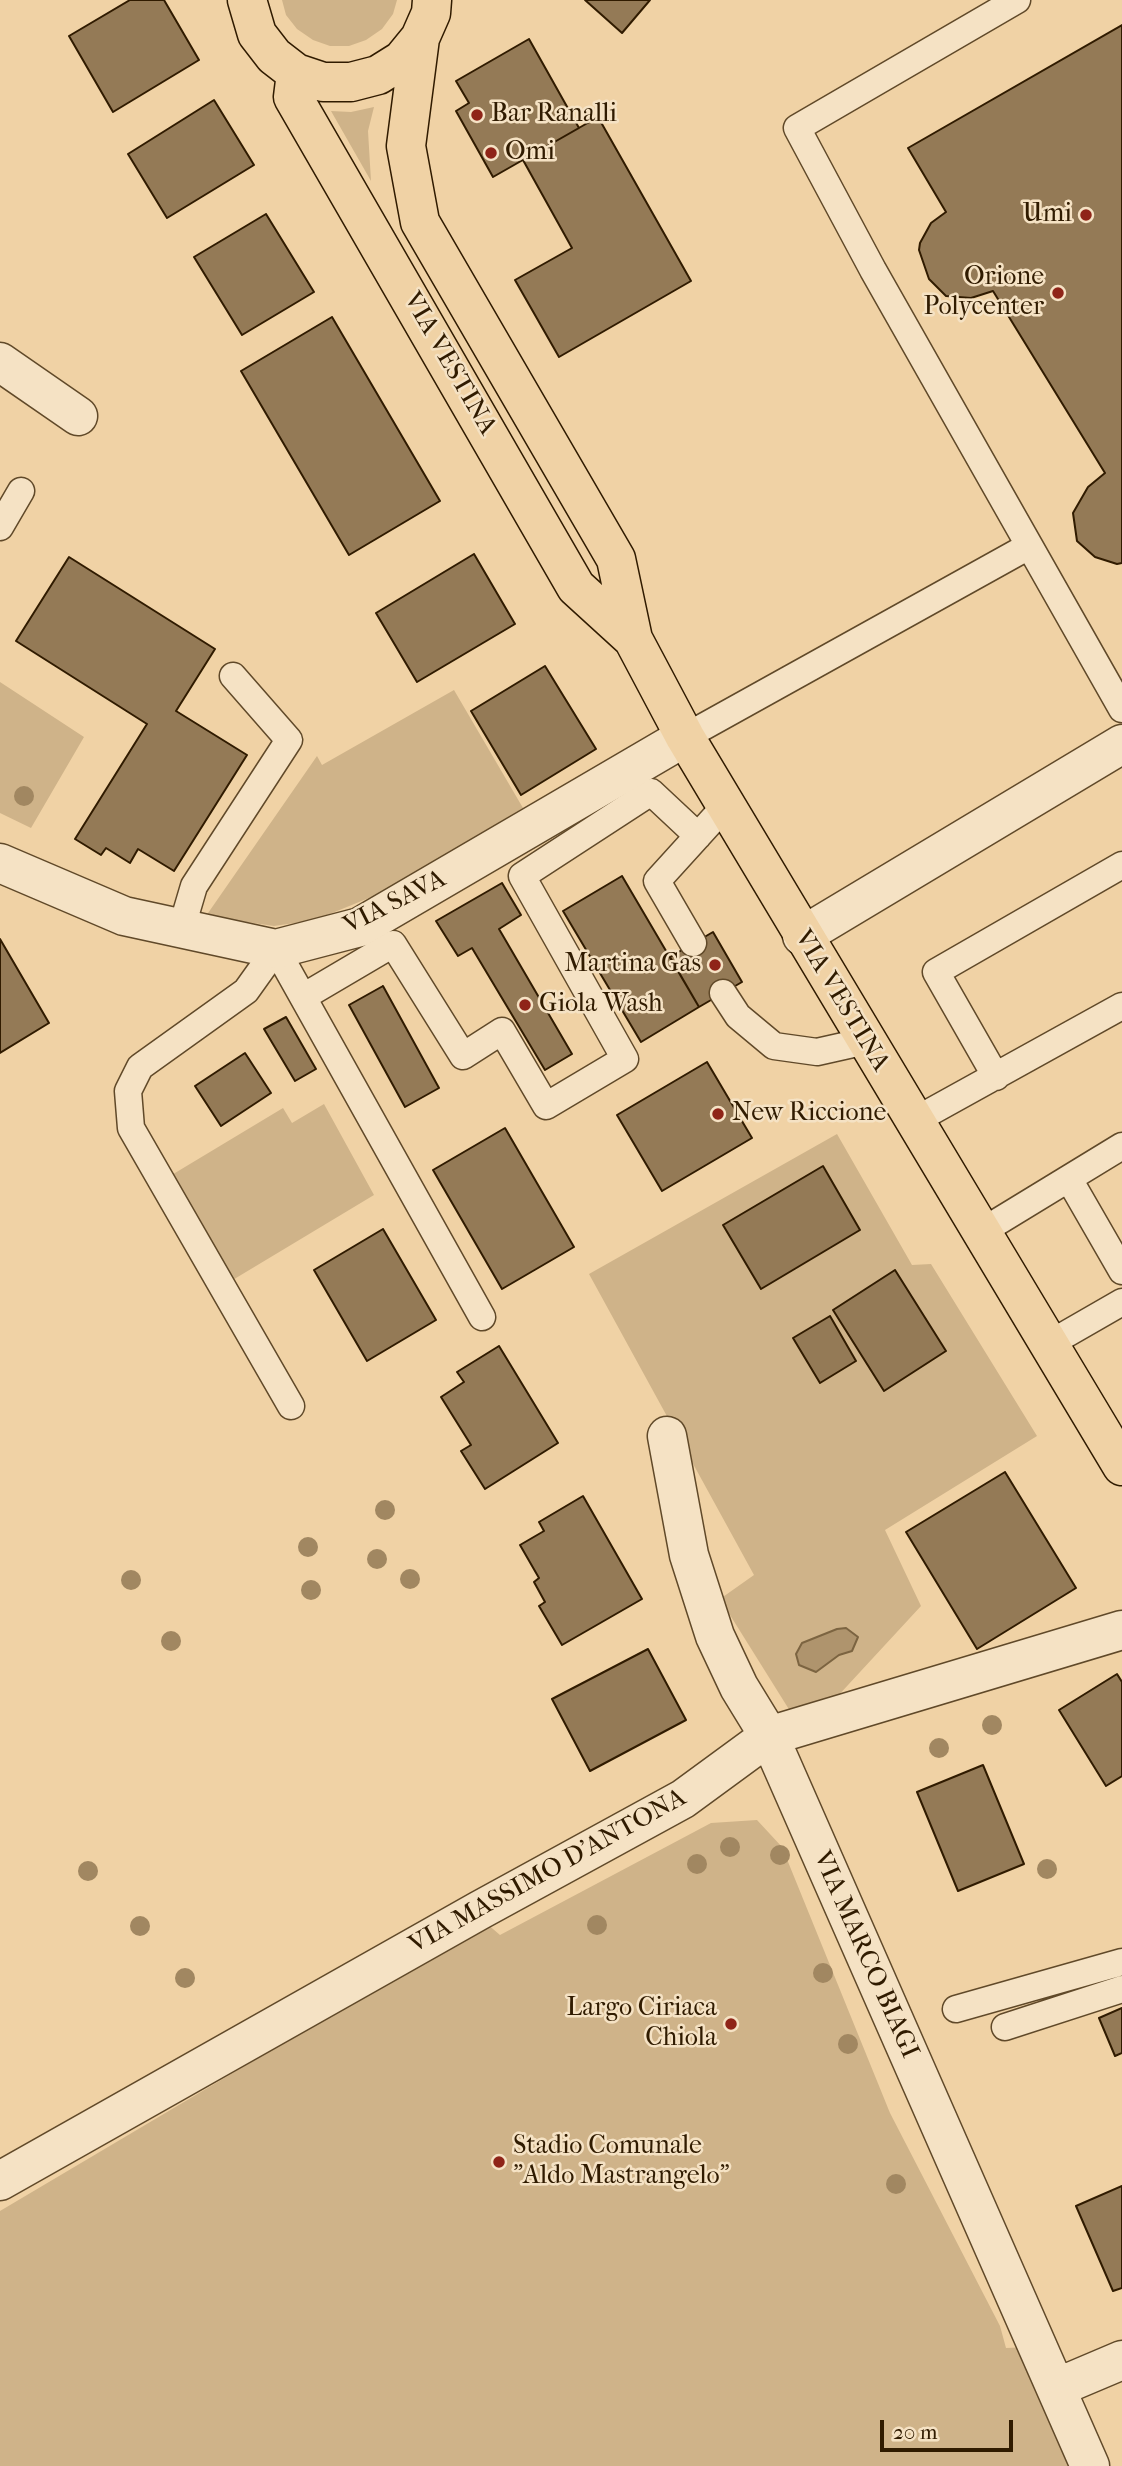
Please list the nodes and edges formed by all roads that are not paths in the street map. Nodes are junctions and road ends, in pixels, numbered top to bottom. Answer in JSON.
{"nodes":[{"id":1,"x":247,"y":0,"type":"edge"},
{"id":2,"x":432,"y":0,"type":"edge"},
{"id":3,"x":1017,"y":0,"type":"edge"},
{"id":4,"x":420,"y":38,"type":"junction"},
{"id":5,"x":296,"y":73,"type":"junction"},
{"id":6,"x":0,"y":362,"type":"edge"},
{"id":7,"x":78,"y":416,"type":"dead end"},
{"id":8,"x":22,"y":491,"type":"dead end"},
{"id":9,"x":0,"y":527,"type":"edge"},
{"id":10,"x":1029,"y":546,"type":"junction"},
{"id":11,"x":633,"y":639,"type":"junction"},
{"id":12,"x":233,"y":676,"type":"dead end"},
{"id":13,"x":1122,"y":709,"type":"edge"},
{"id":14,"x":685,"y":737,"type":"junction"},
{"id":15,"x":1122,"y":744,"type":"edge"},
{"id":16,"x":726,"y":805,"type":"junction"},
{"id":17,"x":698,"y":836,"type":"junction"},
{"id":18,"x":1122,"y":865,"type":"edge"},
{"id":19,"x":6,"y":872,"type":"edge"},
{"id":20,"x":181,"y":930,"type":"junction"},
{"id":21,"x":802,"y":936,"type":"junction"},
{"id":22,"x":693,"y":943,"type":"dead end"},
{"id":23,"x":276,"y":949,"type":"junction"},
{"id":24,"x":723,"y":993,"type":"dead end"},
{"id":25,"x":303,"y":997,"type":"junction"},
{"id":26,"x":1122,"y":1006,"type":"edge"},
{"id":27,"x":866,"y":1041,"type":"junction"},
{"id":28,"x":996,"y":1077,"type":"junction"},
{"id":29,"x":914,"y":1121,"type":"junction"},
{"id":30,"x":1122,"y":1146,"type":"edge"},
{"id":31,"x":1069,"y":1179,"type":"junction"},
{"id":32,"x":981,"y":1232,"type":"junction"},
{"id":33,"x":1122,"y":1270,"type":"edge"},
{"id":34,"x":1122,"y":1302,"type":"edge"},
{"id":35,"x":482,"y":1317,"type":"dead end"},
{"id":36,"x":1049,"y":1344,"type":"junction"},
{"id":37,"x":291,"y":1406,"type":"dead end"},
{"id":38,"x":667,"y":1436,"type":"dead end"},
{"id":39,"x":1120,"y":1458,"type":"edge"},
{"id":40,"x":1122,"y":1630,"type":"edge"},
{"id":41,"x":769,"y":1737,"type":"junction"},
{"id":42,"x":1122,"y":1962,"type":"edge"},
{"id":43,"x":1122,"y":1989,"type":"edge"},
{"id":44,"x":956,"y":2008,"type":"dead end"},
{"id":45,"x":1005,"y":2027,"type":"dead end"},
{"id":46,"x":0,"y":2181,"type":"edge"},
{"id":47,"x":1122,"y":2360,"type":"edge"},
{"id":48,"x":1056,"y":2388,"type":"junction"},
{"id":49,"x":1090,"y":2466,"type":"edge"}],
"edges":[{"from":1,"to":5,"type":"main road"},
{"from":2,"to":4,"type":"main road"},
{"from":3,"to":10,"type":"lane"},
{"from":4,"to":5,"type":"main road"},
{"from":4,"to":11,"type":"main road","name":"VIA VESTINA"},
{"from":5,"to":11,"type":"main road","name":"VIA VESTINA"},
{"from":6,"to":7,"type":"street"},
{"from":8,"to":9,"type":"lane"},
{"from":10,"to":13,"type":"lane"},
{"from":10,"to":14,"type":"lane"},
{"from":11,"to":14,"type":"main road","name":"VIA VESTINA"},
{"from":12,"to":20,"type":"lane"},
{"from":14,"to":16,"type":"main road","name":"VIA VESTINA"},
{"from":14,"to":23,"type":"street","name":"VIA SAVA"},
{"from":15,"to":21,"type":"street"},
{"from":16,"to":17,"type":"lane"},
{"from":16,"to":21,"type":"main road","name":"VIA VESTINA"},
{"from":17,"to":22,"type":"lane"},
{"from":17,"to":25,"type":"lane"},
{"from":18,"to":28,"type":"lane"},
{"from":19,"to":20,"type":"street","name":"VIA SAVA"},
{"from":20,"to":23,"type":"street","name":"VIA SAVA"},
{"from":21,"to":27,"type":"main road","name":"VIA VESTINA"},
{"from":23,"to":25,"type":"lane"},
{"from":23,"to":37,"type":"lane"},
{"from":24,"to":27,"type":"lane"},
{"from":25,"to":35,"type":"lane"},
{"from":26,"to":28,"type":"lane"},
{"from":27,"to":29,"type":"main road","name":"VIA VESTINA"},
{"from":28,"to":29,"type":"lane"},
{"from":29,"to":32,"type":"main road","name":"VIA VESTINA"},
{"from":30,"to":31,"type":"lane"},
{"from":31,"to":32,"type":"lane"},
{"from":31,"to":33,"type":"lane"},
{"from":32,"to":36,"type":"main road","name":"VIA VESTINA"},
{"from":34,"to":36,"type":"lane"},
{"from":36,"to":39,"type":"main road","name":"VIA VESTINA"},
{"from":38,"to":41,"type":"street","name":"VIA MARCO BIAGI"},
{"from":40,"to":41,"type":"street","name":"VIA MASSIMO D'ANTONA"},
{"from":41,"to":46,"type":"street","name":"VIA MASSIMO D'ANTONA"},
{"from":41,"to":48,"type":"street","name":"VIA MARCO BIAGI"},
{"from":42,"to":44,"type":"lane"},
{"from":43,"to":45,"type":"lane"},
{"from":47,"to":48,"type":"street"},
{"from":48,"to":49,"type":"street","name":"VIA MARCO BIAGI"}]}
